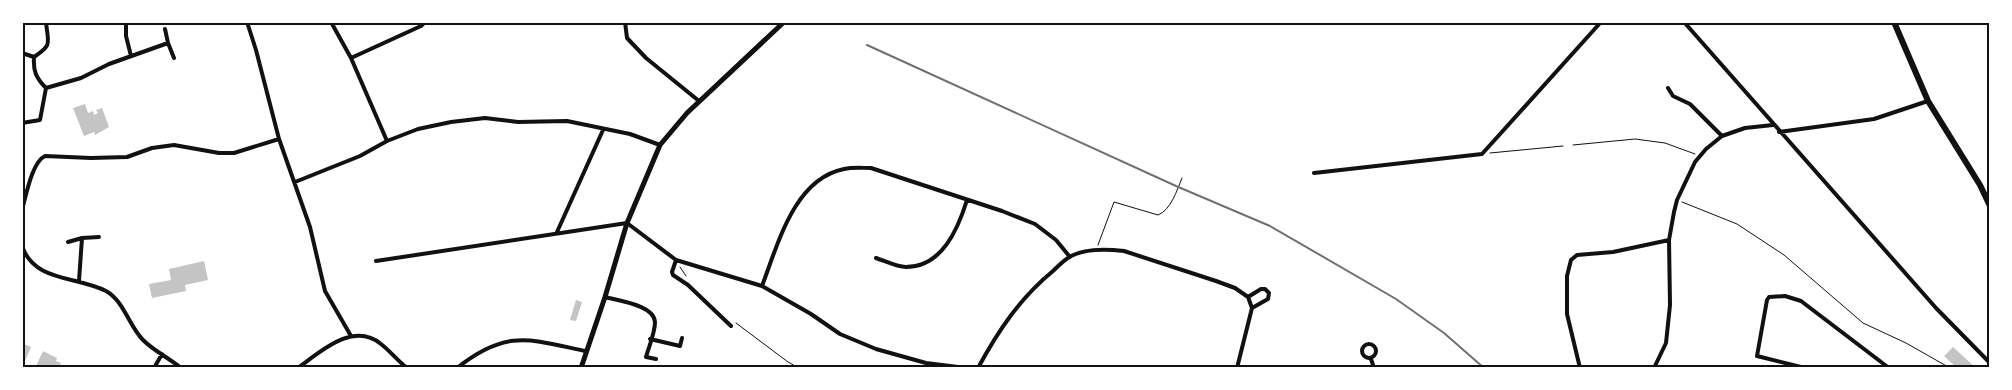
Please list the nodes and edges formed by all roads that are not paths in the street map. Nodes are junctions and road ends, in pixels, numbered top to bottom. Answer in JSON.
{"nodes":[{"id":1,"x":46,"y":22,"type":"edge"},
{"id":2,"x":126,"y":22,"type":"edge"},
{"id":3,"x":247,"y":22,"type":"edge"},
{"id":4,"x":330,"y":22,"type":"edge"},
{"id":5,"x":425,"y":22,"type":"edge"},
{"id":6,"x":625,"y":22,"type":"edge"},
{"id":7,"x":784,"y":22,"type":"edge"},
{"id":8,"x":1601,"y":22,"type":"edge"},
{"id":9,"x":1894,"y":22,"type":"edge"},
{"id":10,"x":1684,"y":23,"type":"edge"},
{"id":11,"x":165,"y":29,"type":"dead end"},
{"id":12,"x":168,"y":43,"type":"junction"},
{"id":13,"x":22,"y":53,"type":"edge"},
{"id":14,"x":131,"y":56,"type":"junction"},
{"id":15,"x":34,"y":58,"type":"junction"},
{"id":16,"x":174,"y":58,"type":"dead end"},
{"id":17,"x":351,"y":58,"type":"junction"},
{"id":18,"x":46,"y":88,"type":"junction"},
{"id":19,"x":1668,"y":88,"type":"dead end"},
{"id":20,"x":699,"y":101,"type":"junction"},
{"id":21,"x":1928,"y":102,"type":"junction"},
{"id":22,"x":22,"y":123,"type":"edge"},
{"id":23,"x":1773,"y":125,"type":"junction"},
{"id":24,"x":602,"y":130,"type":"junction"},
{"id":25,"x":1779,"y":132,"type":"junction"},
{"id":26,"x":1722,"y":136,"type":"junction"},
{"id":27,"x":279,"y":139,"type":"junction"},
{"id":28,"x":388,"y":141,"type":"junction"},
{"id":29,"x":660,"y":146,"type":"junction"},
{"id":30,"x":1314,"y":173,"type":"dead end"},
{"id":31,"x":295,"y":182,"type":"junction"},
{"id":32,"x":966,"y":200,"type":"junction"},
{"id":33,"x":1990,"y":206,"type":"edge"},
{"id":34,"x":22,"y":210,"type":"edge"},
{"id":35,"x":627,"y":223,"type":"junction"},
{"id":36,"x":557,"y":232,"type":"junction"},
{"id":37,"x":99,"y":237,"type":"dead end"},
{"id":38,"x":82,"y":238,"type":"junction"},
{"id":39,"x":1669,"y":240,"type":"junction"},
{"id":40,"x":68,"y":242,"type":"dead end"},
{"id":41,"x":22,"y":246,"type":"edge"},
{"id":42,"x":1070,"y":257,"type":"junction"},
{"id":43,"x":876,"y":258,"type":"dead end"},
{"id":44,"x":28,"y":259,"type":"junction"},
{"id":45,"x":376,"y":260,"type":"dead end"},
{"id":46,"x":676,"y":260,"type":"junction"},
{"id":47,"x":22,"y":262,"type":"edge"},
{"id":48,"x":79,"y":281,"type":"junction"},
{"id":49,"x":762,"y":286,"type":"junction"},
{"id":50,"x":605,"y":297,"type":"junction"},
{"id":51,"x":1248,"y":297,"type":"junction"},
{"id":52,"x":1252,"y":308,"type":"junction"},
{"id":53,"x":731,"y":326,"type":"dead end"},
{"id":54,"x":352,"y":336,"type":"junction"},
{"id":55,"x":682,"y":338,"type":"dead end"},
{"id":56,"x":650,"y":340,"type":"junction"},
{"id":57,"x":585,"y":351,"type":"junction"},
{"id":58,"x":162,"y":354,"type":"junction"},
{"id":59,"x":656,"y":359,"type":"dead end"},
{"id":60,"x":1371,"y":359,"type":"dead end"},
{"id":61,"x":1990,"y":362,"type":"edge"},
{"id":62,"x":1890,"y":367,"type":"edge"},
{"id":63,"x":154,"y":368,"type":"edge"},
{"id":64,"x":181,"y":368,"type":"edge"},
{"id":65,"x":298,"y":368,"type":"edge"},
{"id":66,"x":407,"y":368,"type":"edge"},
{"id":67,"x":457,"y":368,"type":"edge"},
{"id":68,"x":581,"y":368,"type":"edge"},
{"id":69,"x":966,"y":368,"type":"edge"},
{"id":70,"x":978,"y":368,"type":"edge"},
{"id":71,"x":1237,"y":368,"type":"edge"},
{"id":72,"x":1374,"y":368,"type":"edge"},
{"id":73,"x":1580,"y":368,"type":"edge"},
{"id":74,"x":1654,"y":368,"type":"edge"},
{"id":75,"x":1805,"y":368,"type":"edge"}],
"edges":[{"from":1,"to":15,"type":"street"},
{"from":2,"to":14,"type":"street"},
{"from":3,"to":27,"type":"street"},
{"from":4,"to":17,"type":"street"},
{"from":5,"to":17,"type":"street"},
{"from":6,"to":20,"type":"street"},
{"from":7,"to":20,"type":"street"},
{"from":8,"to":30,"type":"street"},
{"from":9,"to":21,"type":"main road"},
{"from":10,"to":23,"type":"street"},
{"from":11,"to":12,"type":"street"},
{"from":12,"to":14,"type":"street"},
{"from":12,"to":16,"type":"street"},
{"from":13,"to":15,"type":"street"},
{"from":14,"to":18,"type":"street"},
{"from":15,"to":18,"type":"street"},
{"from":17,"to":28,"type":"street"},
{"from":18,"to":22,"type":"street"},
{"from":19,"to":26,"type":"street"},
{"from":20,"to":29,"type":"street"},
{"from":21,"to":25,"type":"street"},
{"from":21,"to":33,"type":"main road"},
{"from":23,"to":25,"type":"street"},
{"from":23,"to":26,"type":"street"},
{"from":24,"to":28,"type":"street"},
{"from":24,"to":29,"type":"street"},
{"from":24,"to":36,"type":"street"},
{"from":25,"to":61,"type":"street"},
{"from":26,"to":39,"type":"street"},
{"from":27,"to":31,"type":"street"},
{"from":27,"to":34,"type":"street"},
{"from":28,"to":31,"type":"street"},
{"from":29,"to":35,"type":"street"},
{"from":31,"to":54,"type":"street"},
{"from":32,"to":42,"type":"street"},
{"from":32,"to":43,"type":"street"},
{"from":32,"to":49,"type":"street"},
{"from":35,"to":36,"type":"street"},
{"from":35,"to":46,"type":"street"},
{"from":35,"to":50,"type":"street"},
{"from":36,"to":45,"type":"street"},
{"from":37,"to":38,"type":"street"},
{"from":38,"to":40,"type":"street"},
{"from":38,"to":48,"type":"street"},
{"from":39,"to":73,"type":"street"},
{"from":39,"to":74,"type":"street"},
{"from":41,"to":44,"type":"street"},
{"from":42,"to":51,"type":"street"},
{"from":42,"to":70,"type":"street"},
{"from":44,"to":47,"type":"street"},
{"from":44,"to":48,"type":"street"},
{"from":46,"to":49,"type":"street"},
{"from":46,"to":53,"type":"street"},
{"from":48,"to":58,"type":"street"},
{"from":49,"to":69,"type":"street"},
{"from":50,"to":56,"type":"street"},
{"from":50,"to":57,"type":"street"},
{"from":51,"to":52,"type":"street"},
{"from":51,"to":52,"type":"street"},
{"from":52,"to":71,"type":"street"},
{"from":54,"to":65,"type":"street"},
{"from":54,"to":66,"type":"street"},
{"from":55,"to":56,"type":"street"},
{"from":56,"to":59,"type":"street"},
{"from":57,"to":67,"type":"street"},
{"from":57,"to":68,"type":"street"},
{"from":58,"to":63,"type":"street"},
{"from":58,"to":64,"type":"street"},
{"from":60,"to":72,"type":"street"},
{"from":62,"to":75,"type":"street"}]}
